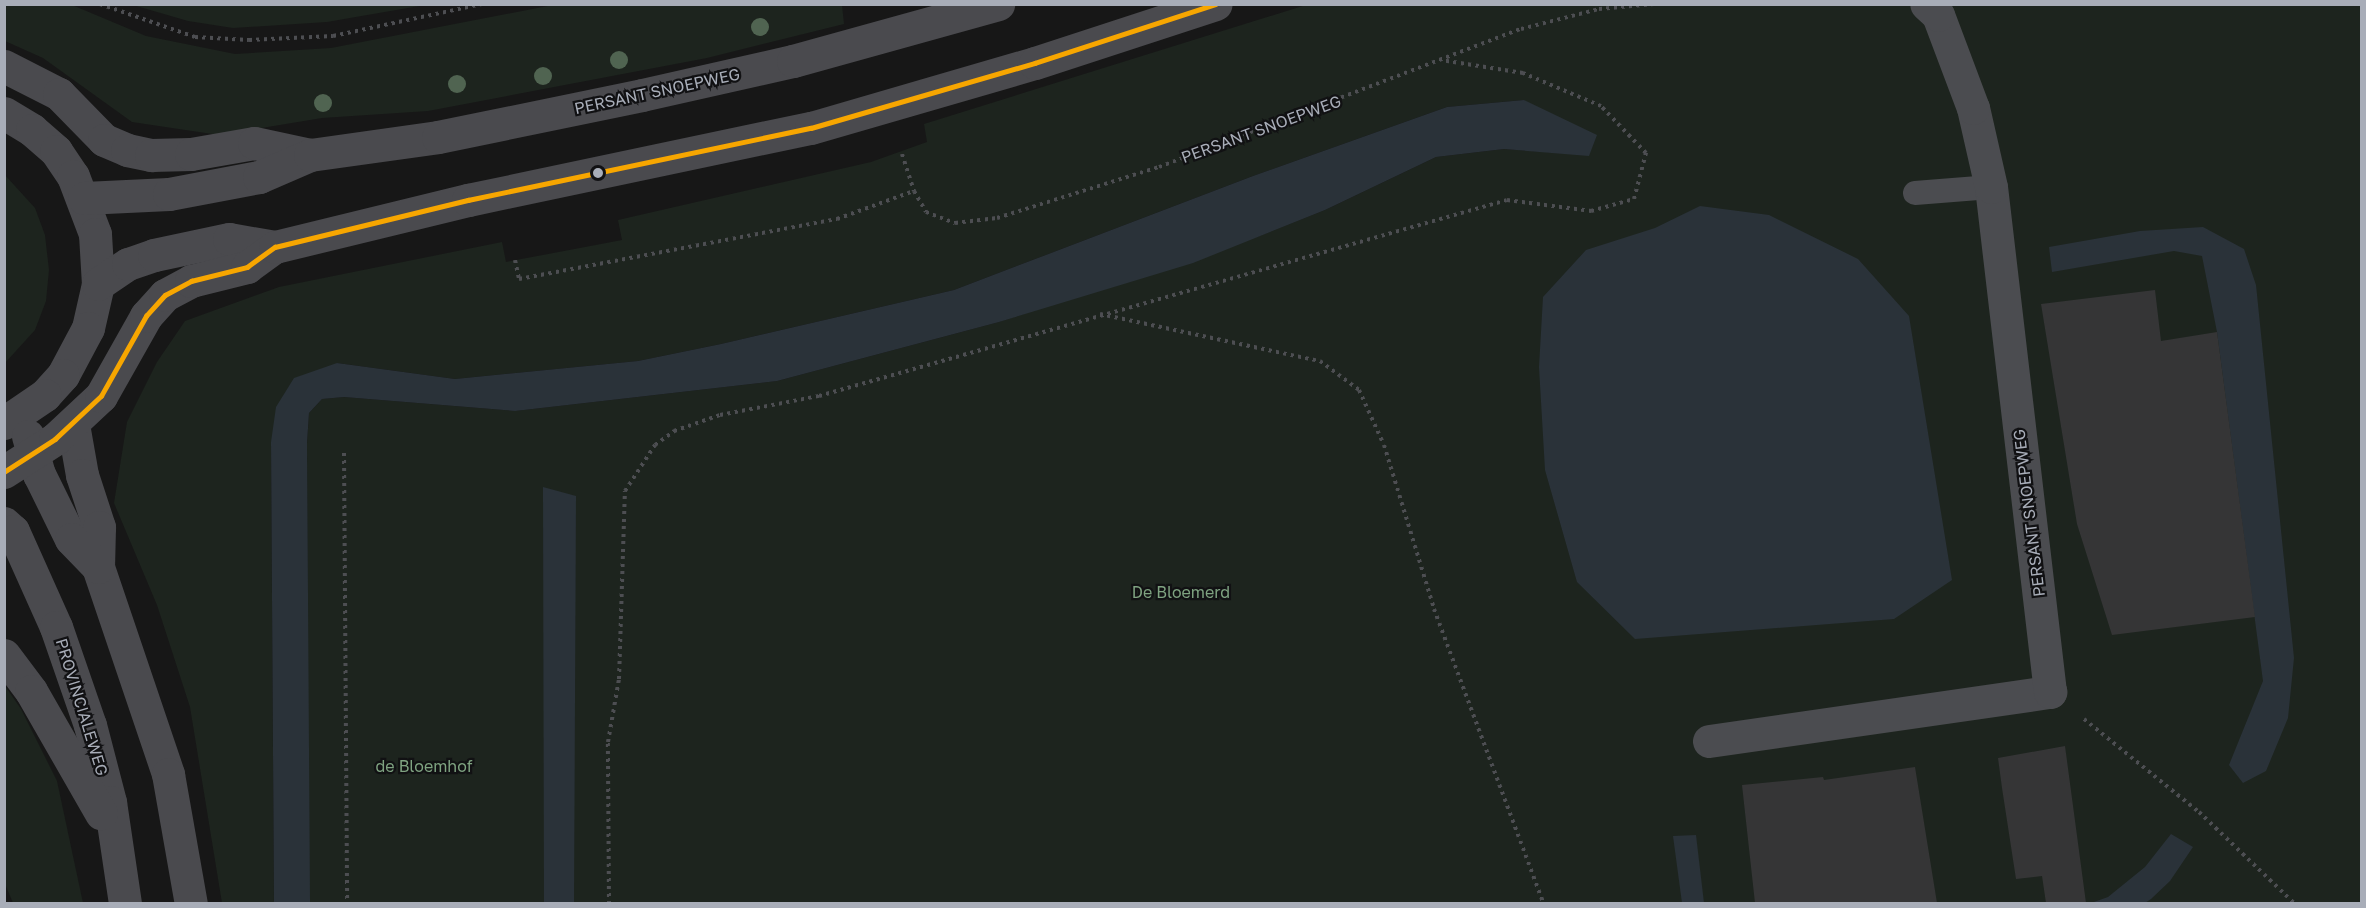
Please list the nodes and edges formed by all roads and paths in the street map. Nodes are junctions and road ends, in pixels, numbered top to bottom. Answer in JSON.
{"nodes":[{"id":1,"x":100,"y":4,"type":"edge"},
{"id":2,"x":482,"y":4,"type":"edge"},
{"id":3,"x":998,"y":4,"type":"edge"},
{"id":4,"x":1216,"y":4,"type":"edge"},
{"id":5,"x":1654,"y":4,"type":"edge"},
{"id":6,"x":1926,"y":4,"type":"edge"},
{"id":7,"x":1441,"y":60,"type":"junction"},
{"id":8,"x":4,"y":66,"type":"edge"},
{"id":9,"x":4,"y":113,"type":"edge"},
{"id":10,"x":902,"y":154,"type":"dead end"},
{"id":11,"x":310,"y":155,"type":"junction"},
{"id":12,"x":1991,"y":187,"type":"junction"},
{"id":13,"x":914,"y":191,"type":"junction"},
{"id":14,"x":1915,"y":194,"type":"dead end"},
{"id":15,"x":84,"y":198,"type":"junction"},
{"id":16,"x":275,"y":247,"type":"junction"},
{"id":17,"x":515,"y":261,"type":"dead end"},
{"id":18,"x":98,"y":284,"type":"junction"},
{"id":19,"x":1099,"y":314,"type":"junction"},
{"id":20,"x":14,"y":417,"type":"edge"},
{"id":21,"x":73,"y":423,"type":"junction"},
{"id":22,"x":344,"y":453,"type":"dead end"},
{"id":23,"x":33,"y":456,"type":"junction"},
{"id":24,"x":4,"y":472,"type":"edge"},
{"id":25,"x":4,"y":523,"type":"edge"},
{"id":26,"x":98,"y":567,"type":"junction"},
{"id":27,"x":4,"y":656,"type":"edge"},
{"id":28,"x":2050,"y":692,"type":"junction"},
{"id":29,"x":1709,"y":741,"type":"dead end"},
{"id":30,"x":117,"y":841,"type":"junction"},
{"id":31,"x":125,"y":903,"type":"edge"},
{"id":32,"x":190,"y":903,"type":"edge"},
{"id":33,"x":347,"y":903,"type":"edge"},
{"id":34,"x":609,"y":903,"type":"edge"},
{"id":35,"x":1544,"y":903,"type":"edge"},
{"id":36,"x":2295,"y":903,"type":"edge"}],
"edges":[{"from":1,"to":2,"type":"path"},
{"from":3,"to":11,"type":"main road","name":"PERSANT SNOEPWEG"},
{"from":4,"to":16,"type":"main road"},
{"from":5,"to":7,"type":"path","name":"PERSANT SNOEPWEG"},
{"from":6,"to":12,"type":"street","name":"PERSANT SNOEPWEG"},
{"from":7,"to":13,"type":"path","name":"PERSANT SNOEPWEG"},
{"from":7,"to":19,"type":"path"},
{"from":8,"to":11,"type":"main road","name":"PERSANT SNOEPWEG"},
{"from":9,"to":15,"type":"main road"},
{"from":10,"to":13,"type":"path","name":"PERSANT SNOEPWEG"},
{"from":11,"to":15,"type":"main road","name":"PERSANT SNOEPWEG"},
{"from":12,"to":14,"type":"lane"},
{"from":12,"to":28,"type":"street","name":"PERSANT SNOEPWEG"},
{"from":13,"to":17,"type":"path"},
{"from":15,"to":18,"type":"main road"},
{"from":16,"to":18,"type":"main road"},
{"from":16,"to":21,"type":"main road"},
{"from":18,"to":20,"type":"main road"},
{"from":19,"to":34,"type":"path"},
{"from":19,"to":35,"type":"path"},
{"from":20,"to":23,"type":"main road"},
{"from":21,"to":23,"type":"main road"},
{"from":21,"to":26,"type":"main road"},
{"from":22,"to":33,"type":"path"},
{"from":23,"to":24,"type":"main road"},
{"from":23,"to":26,"type":"main road"},
{"from":25,"to":30,"type":"main road","name":"PROVINCIALEWEG"},
{"from":26,"to":32,"type":"main road"},
{"from":27,"to":30,"type":"main road"},
{"from":28,"to":29,"type":"street"},
{"from":28,"to":36,"type":"path"},
{"from":30,"to":31,"type":"main road","name":"PROVINCIALEWEG"}]}
